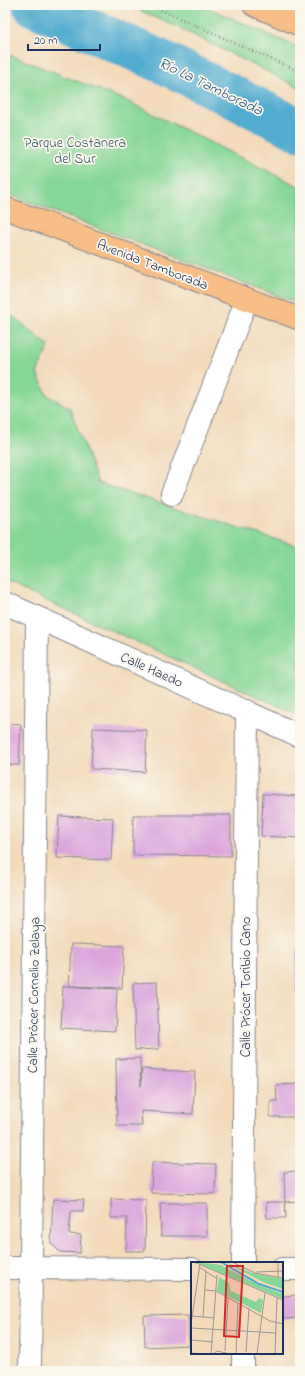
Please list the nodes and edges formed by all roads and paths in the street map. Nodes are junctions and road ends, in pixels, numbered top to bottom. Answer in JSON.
{"nodes":[{"id":1,"x":150,"y":5,"type":"edge"},
{"id":2,"x":254,"y":5,"type":"edge"},
{"id":3,"x":300,"y":25,"type":"edge"},
{"id":4,"x":300,"y":72,"type":"edge"},
{"id":5,"x":5,"y":208,"type":"edge"},
{"id":6,"x":247,"y":299,"type":"junction"},
{"id":7,"x":300,"y":319,"type":"edge"},
{"id":8,"x":172,"y":494,"type":"dead end"},
{"id":9,"x":5,"y":603,"type":"edge"},
{"id":10,"x":37,"y":618,"type":"junction"},
{"id":11,"x":247,"y":711,"type":"junction"},
{"id":12,"x":300,"y":736,"type":"edge"},
{"id":13,"x":243,"y":1262,"type":"edge"},
{"id":14,"x":5,"y":1268,"type":"edge"},
{"id":15,"x":30,"y":1268,"type":"junction"},
{"id":16,"x":191,"y":1269,"type":"edge"},
{"id":17,"x":283,"y":1269,"type":"edge"},
{"id":18,"x":300,"y":1269,"type":"edge"},
{"id":19,"x":243,"y":1354,"type":"edge"},
{"id":20,"x":30,"y":1371,"type":"edge"},
{"id":21,"x":243,"y":1371,"type":"edge"}],
"edges":[{"from":1,"to":4,"type":"path"},
{"from":2,"to":3,"type":"main road"},
{"from":5,"to":6,"type":"main road","name":"Avenida Tamborada"},
{"from":6,"to":7,"type":"main road","name":"Avenida Tamborada"},
{"from":6,"to":8,"type":"street"},
{"from":9,"to":10,"type":"street","name":"Calle Haedo"},
{"from":10,"to":11,"type":"street","name":"Calle Haedo"},
{"from":10,"to":15,"type":"street","name":"Calle Prócer Cornelio Zelaya"},
{"from":11,"to":12,"type":"street","name":"Calle Haedo"},
{"from":11,"to":13,"type":"street","name":"Calle Prócer Toribio Cano"},
{"from":14,"to":15,"type":"street"},
{"from":15,"to":16,"type":"street"},
{"from":15,"to":20,"type":"street","name":"Calle Prócer Cornelio Zelaya"},
{"from":17,"to":18,"type":"street"},
{"from":19,"to":21,"type":"street"}]}
